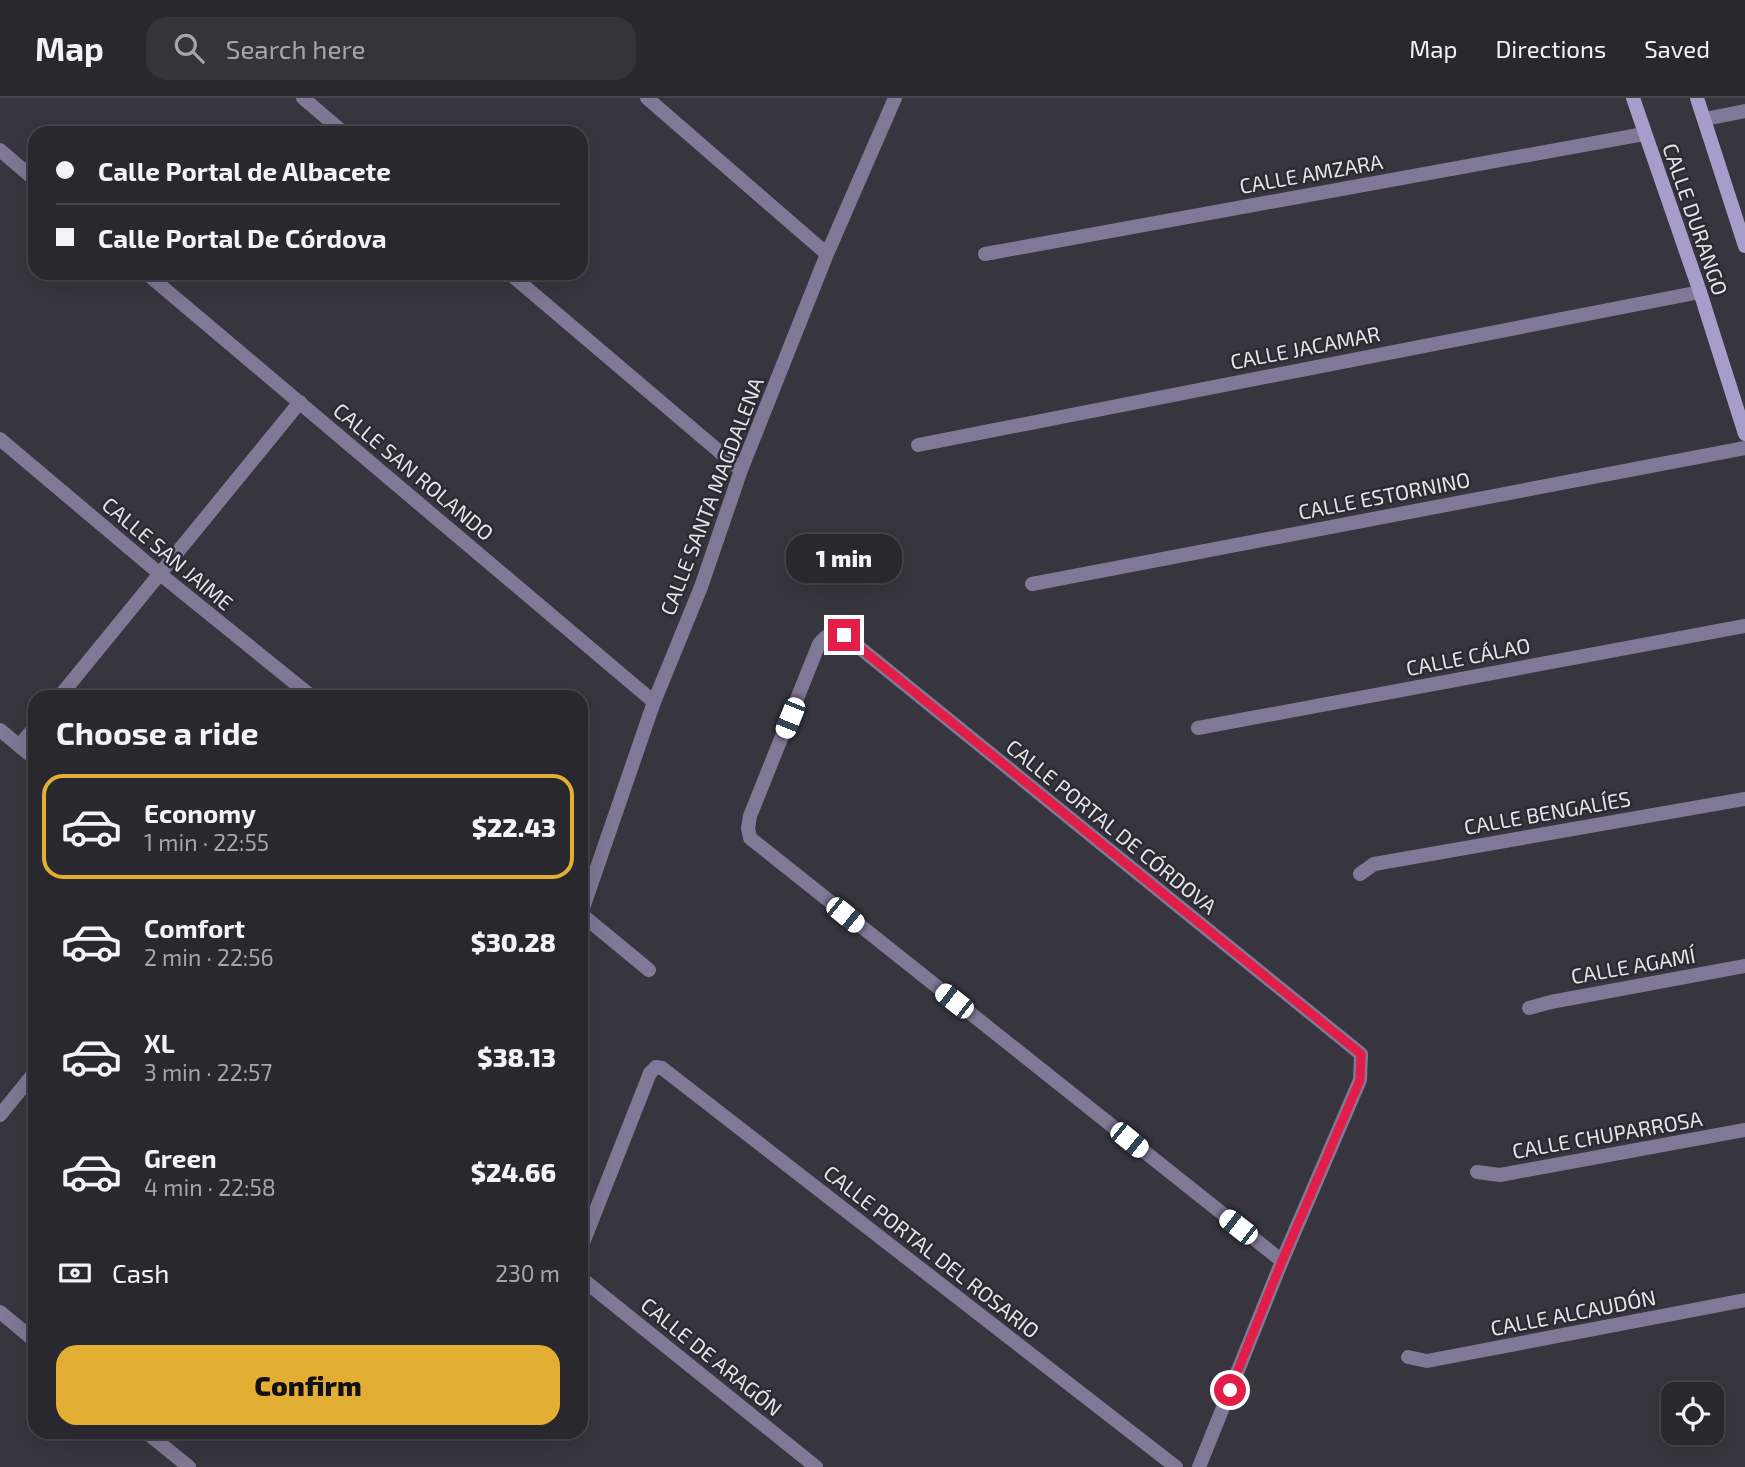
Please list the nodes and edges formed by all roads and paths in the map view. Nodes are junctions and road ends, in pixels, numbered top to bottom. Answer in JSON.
{"nodes":[{"id":1,"x":303,"y":98,"type":"edge"},
{"id":2,"x":647,"y":98,"type":"edge"},
{"id":3,"x":895,"y":98,"type":"edge"},
{"id":4,"x":1633,"y":98,"type":"edge"},
{"id":5,"x":1697,"y":98,"type":"edge"},
{"id":6,"x":1745,"y":111,"type":"edge"},
{"id":7,"x":1705,"y":119,"type":"junction"},
{"id":8,"x":336,"y":126,"type":"edge"},
{"id":9,"x":1644,"y":134,"type":"junction"},
{"id":10,"x":0,"y":150,"type":"edge"},
{"id":11,"x":28,"y":174,"type":"edge"},
{"id":12,"x":1745,"y":246,"type":"edge"},
{"id":13,"x":827,"y":254,"type":"junction"},
{"id":14,"x":985,"y":254,"type":"dead end"},
{"id":15,"x":154,"y":280,"type":"edge"},
{"id":16,"x":517,"y":280,"type":"edge"},
{"id":17,"x":1700,"y":292,"type":"junction"},
{"id":18,"x":300,"y":402,"type":"junction"},
{"id":19,"x":1745,"y":434,"type":"edge"},
{"id":20,"x":0,"y":439,"type":"edge"},
{"id":21,"x":918,"y":445,"type":"dead end"},
{"id":22,"x":1745,"y":448,"type":"edge"},
{"id":23,"x":741,"y":470,"type":"junction"},
{"id":24,"x":160,"y":574,"type":"junction"},
{"id":25,"x":1032,"y":583,"type":"dead end"},
{"id":26,"x":1745,"y":625,"type":"edge"},
{"id":27,"x":65,"y":690,"type":"edge"},
{"id":28,"x":304,"y":690,"type":"edge"},
{"id":29,"x":653,"y":702,"type":"junction"},
{"id":30,"x":1198,"y":728,"type":"dead end"},
{"id":31,"x":0,"y":730,"type":"edge"},
{"id":32,"x":28,"y":735,"type":"edge"},
{"id":33,"x":19,"y":746,"type":"junction"},
{"id":34,"x":28,"y":753,"type":"edge"},
{"id":35,"x":1745,"y":799,"type":"edge"},
{"id":36,"x":1360,"y":874,"type":"dead end"},
{"id":37,"x":588,"y":893,"type":"edge"},
{"id":38,"x":588,"y":920,"type":"edge"},
{"id":39,"x":1745,"y":966,"type":"edge"},
{"id":40,"x":649,"y":970,"type":"dead end"},
{"id":41,"x":1529,"y":1008,"type":"dead end"},
{"id":42,"x":28,"y":1081,"type":"edge"},
{"id":43,"x":0,"y":1115,"type":"edge"},
{"id":44,"x":1745,"y":1130,"type":"edge"},
{"id":45,"x":1477,"y":1172,"type":"dead end"},
{"id":46,"x":588,"y":1230,"type":"edge"},
{"id":47,"x":1282,"y":1261,"type":"junction"},
{"id":48,"x":588,"y":1284,"type":"edge"},
{"id":49,"x":1745,"y":1300,"type":"edge"},
{"id":50,"x":0,"y":1312,"type":"edge"},
{"id":51,"x":28,"y":1335,"type":"edge"},
{"id":52,"x":1408,"y":1357,"type":"dead end"},
{"id":53,"x":155,"y":1439,"type":"edge"},
{"id":54,"x":189,"y":1467,"type":"edge"},
{"id":55,"x":816,"y":1467,"type":"edge"},
{"id":56,"x":1176,"y":1467,"type":"edge"},
{"id":57,"x":1199,"y":1467,"type":"edge"}],
"edges":[{"from":1,"to":8,"type":"street"},
{"from":2,"to":13,"type":"street"},
{"from":3,"to":13,"type":"street","name":"CALLE SANTA MAGDALENA"},
{"from":4,"to":9,"type":"main road","name":"CALLE DURANGO"},
{"from":5,"to":7,"type":"main road","name":"CALLE DURANGO"},
{"from":6,"to":7,"type":"street"},
{"from":7,"to":12,"type":"main road","name":"CALLE DURANGO"},
{"from":9,"to":14,"type":"street","name":"CALLE AMZARA"},
{"from":9,"to":17,"type":"main road","name":"CALLE DURANGO"},
{"from":10,"to":11,"type":"street"},
{"from":13,"to":23,"type":"street","name":"CALLE SANTA MAGDALENA"},
{"from":15,"to":18,"type":"street","name":"CALLE SAN ROLANDO"},
{"from":16,"to":23,"type":"street"},
{"from":17,"to":19,"type":"main road","name":"CALLE DURANGO"},
{"from":17,"to":21,"type":"street","name":"CALLE JACAMAR"},
{"from":18,"to":24,"type":"street"},
{"from":18,"to":29,"type":"street","name":"CALLE SAN ROLANDO"},
{"from":20,"to":24,"type":"street","name":"CALLE SAN JAIME"},
{"from":22,"to":25,"type":"street","name":"CALLE ESTORNINO"},
{"from":23,"to":29,"type":"street","name":"CALLE SANTA MAGDALENA"},
{"from":24,"to":27,"type":"street"},
{"from":24,"to":28,"type":"street","name":"CALLE SAN JAIME"},
{"from":26,"to":30,"type":"street","name":"CALLE CÁLAO"},
{"from":29,"to":37,"type":"street","name":"CALLE SANTA MAGDALENA"},
{"from":31,"to":33,"type":"street"},
{"from":32,"to":33,"type":"street"},
{"from":33,"to":34,"type":"street"},
{"from":35,"to":36,"type":"street","name":"CALLE BENGALÍES"},
{"from":38,"to":40,"type":"street"},
{"from":39,"to":41,"type":"street","name":"CALLE AGAMÍ"},
{"from":42,"to":43,"type":"street"},
{"from":44,"to":45,"type":"street","name":"CALLE CHUPARROSA"},
{"from":46,"to":56,"type":"street","name":"CALLE PORTAL DEL ROSARIO"},
{"from":47,"to":47,"type":"street","name":"CALLE PORTAL DE CÓRDOVA"},
{"from":47,"to":57,"type":"street"},
{"from":48,"to":55,"type":"street","name":"CALLE DE ARAGÓN"},
{"from":49,"to":52,"type":"street","name":"CALLE ALCAUDÓN"},
{"from":50,"to":51,"type":"street"},
{"from":53,"to":54,"type":"street"}]}
